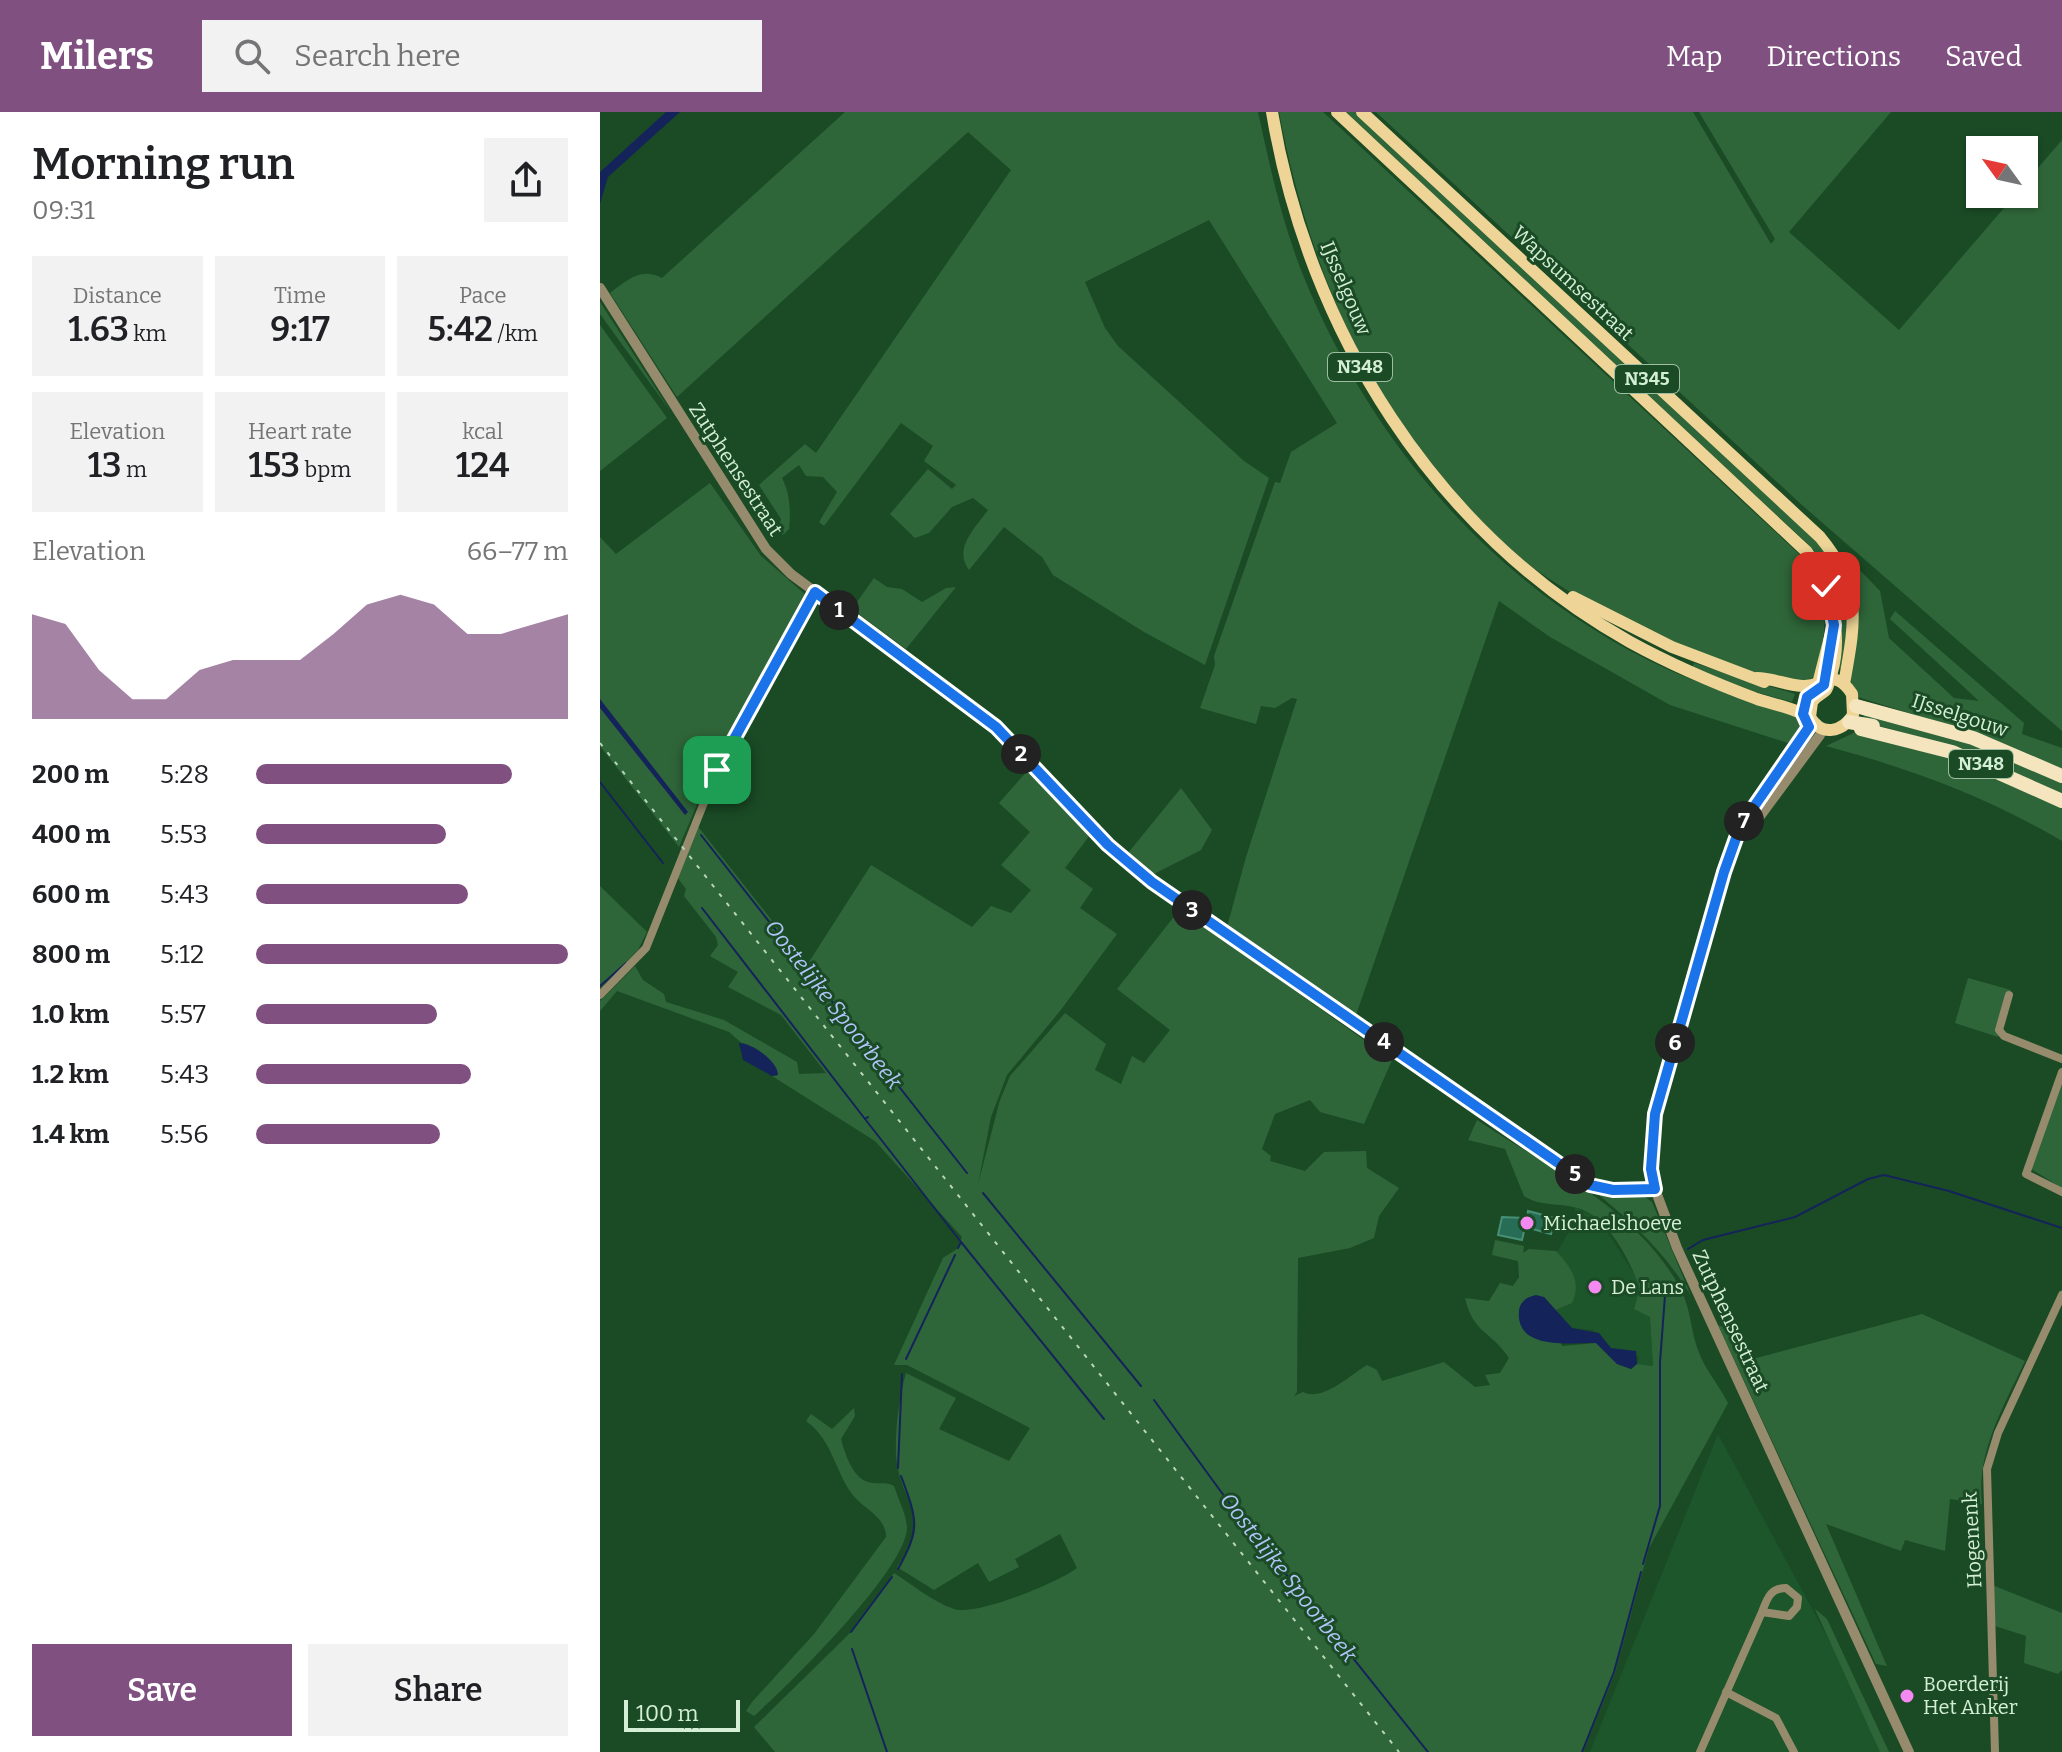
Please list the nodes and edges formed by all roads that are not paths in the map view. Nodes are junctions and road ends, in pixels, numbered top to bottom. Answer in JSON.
{"nodes":[{"id":1,"x":1337,"y":112,"type":"edge"},
{"id":2,"x":1362,"y":112,"type":"edge"},
{"id":3,"x":1273,"y":118,"type":"edge"},
{"id":4,"x":600,"y":288,"type":"edge"},
{"id":5,"x":1523,"y":565,"type":"junction"},
{"id":6,"x":815,"y":592,"type":"junction"},
{"id":7,"x":1820,"y":684,"type":"junction"},
{"id":8,"x":1844,"y":684,"type":"junction"},
{"id":9,"x":1854,"y":704,"type":"junction"},
{"id":10,"x":1805,"y":711,"type":"junction"},
{"id":11,"x":1855,"y":725,"type":"junction"},
{"id":12,"x":1819,"y":732,"type":"junction"},
{"id":13,"x":2062,"y":776,"type":"edge"},
{"id":14,"x":2062,"y":801,"type":"edge"},
{"id":15,"x":1737,"y":840,"type":"junction"},
{"id":16,"x":600,"y":995,"type":"edge"},
{"id":17,"x":2009,"y":995,"type":"dead end"},
{"id":18,"x":2062,"y":1059,"type":"edge"},
{"id":19,"x":2062,"y":1072,"type":"edge"},
{"id":20,"x":1655,"y":1189,"type":"junction"},
{"id":21,"x":2062,"y":1192,"type":"edge"},
{"id":22,"x":2062,"y":1295,"type":"edge"},
{"id":23,"x":1762,"y":1612,"type":"junction"},
{"id":24,"x":1726,"y":1692,"type":"junction"},
{"id":25,"x":1700,"y":1752,"type":"edge"},
{"id":26,"x":1794,"y":1752,"type":"edge"},
{"id":27,"x":1909,"y":1752,"type":"edge"},
{"id":28,"x":1995,"y":1752,"type":"edge"}],
"edges":[{"from":1,"to":7,"type":"main road","name":"Wapsumsestraat","number":"N345"},
{"from":2,"to":8,"type":"main road","name":"Wapsumsestraat","number":"N345"},
{"from":3,"to":5,"type":"main road","name":"IJsselgouw","number":"N348"},
{"from":4,"to":6,"type":"street","name":"Zutphensestraat"},
{"from":5,"to":7,"type":"main road","name":"IJsselgouw","number":"N348"},
{"from":5,"to":10,"type":"main road","name":"IJsselgouw","number":"N348"},
{"from":6,"to":16,"type":"street"},
{"from":6,"to":20,"type":"street","name":"Zutphensestraat"},
{"from":7,"to":8,"type":"main road","name":"IJsselgouw"},
{"from":7,"to":9,"type":"main road"},
{"from":7,"to":10,"type":"main road"},
{"from":8,"to":9,"type":"main road"},
{"from":9,"to":11,"type":"main road"},
{"from":9,"to":12,"type":"main road"},
{"from":9,"to":13,"type":"highway","name":"IJsselgouw","number":"N348"},
{"from":10,"to":12,"type":"main road"},
{"from":11,"to":12,"type":"main road"},
{"from":11,"to":14,"type":"highway","name":"IJsselgouw","number":"N348"},
{"from":12,"to":15,"type":"street"},
{"from":12,"to":15,"type":"street"},
{"from":15,"to":20,"type":"street"},
{"from":17,"to":18,"type":"street"},
{"from":19,"to":21,"type":"street"},
{"from":20,"to":27,"type":"street","name":"Zutphensestraat"},
{"from":22,"to":28,"type":"street","name":"Hogenenk"},
{"from":23,"to":23,"type":"street"},
{"from":23,"to":24,"type":"street"},
{"from":24,"to":25,"type":"street"},
{"from":24,"to":26,"type":"street"}]}
